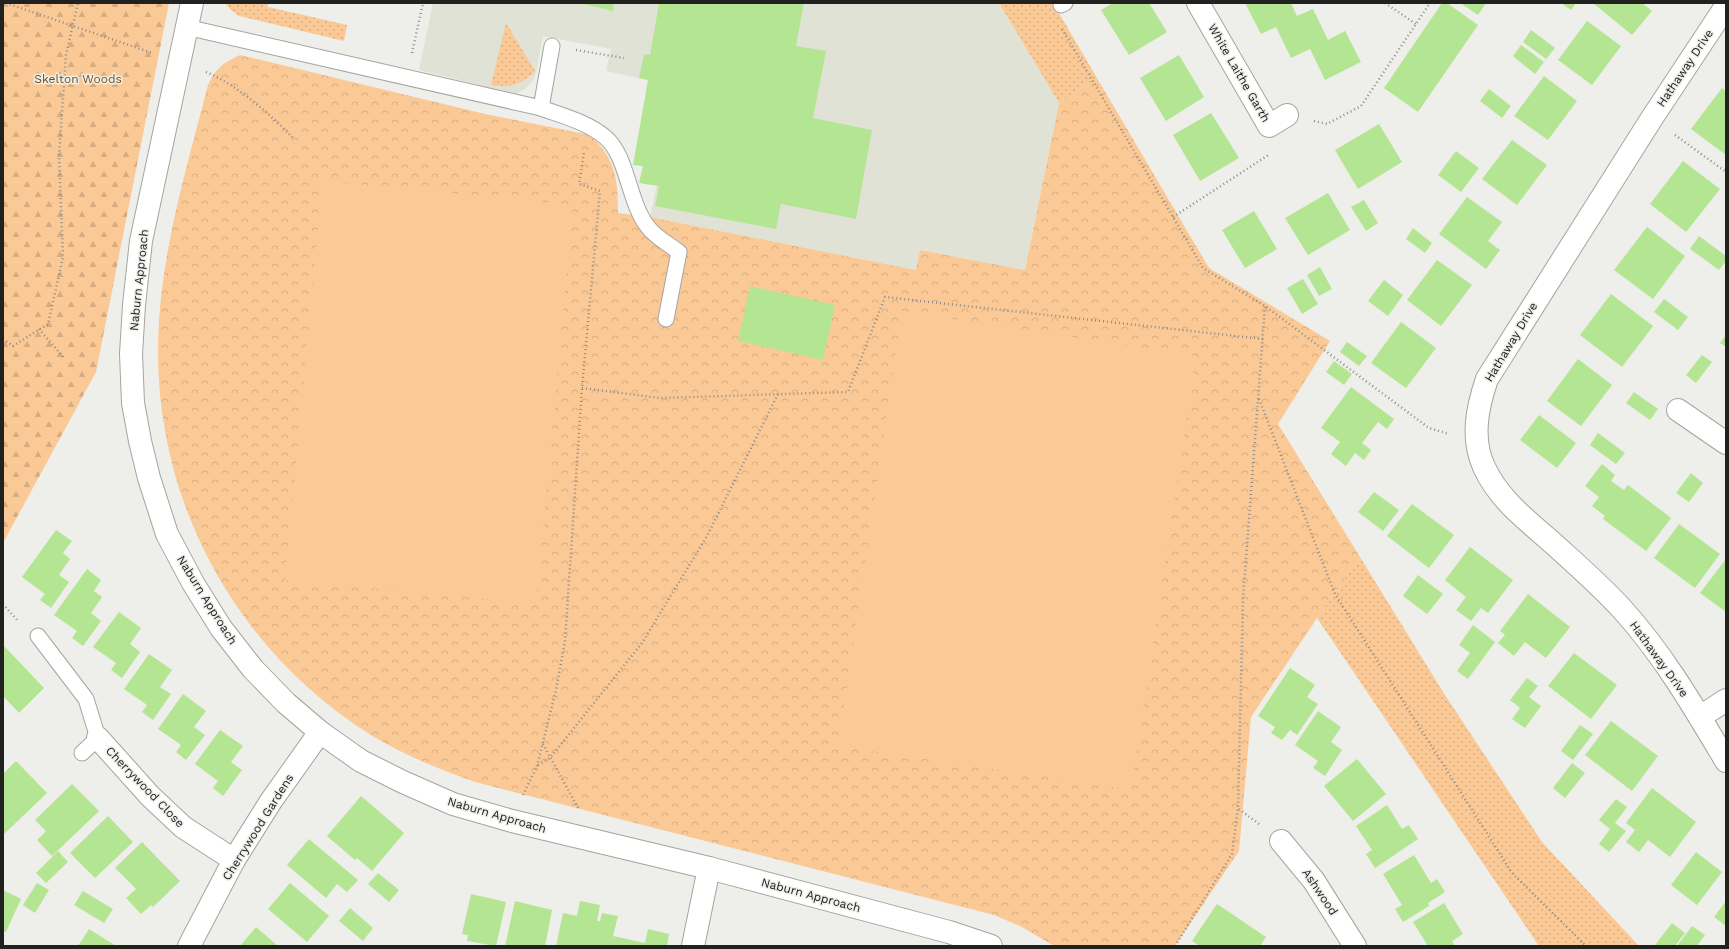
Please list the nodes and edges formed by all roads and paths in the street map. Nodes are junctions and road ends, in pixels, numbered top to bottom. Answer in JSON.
{"nodes":[{"id":1,"x":78,"y":3,"type":"edge"},
{"id":2,"x":192,"y":3,"type":"edge"},
{"id":3,"x":423,"y":3,"type":"edge"},
{"id":4,"x":1198,"y":3,"type":"edge"},
{"id":5,"x":1385,"y":3,"type":"edge"},
{"id":6,"x":1430,"y":3,"type":"edge"},
{"id":7,"x":1726,"y":6,"type":"edge"},
{"id":8,"x":1416,"y":24,"type":"junction"},
{"id":9,"x":1059,"y":25,"type":"dead end"},
{"id":10,"x":186,"y":27,"type":"junction"},
{"id":11,"x":552,"y":46,"type":"joint"},
{"id":12,"x":624,"y":58,"type":"dead end"},
{"id":13,"x":407,"y":77,"type":"junction"},
{"id":14,"x":541,"y":108,"type":"junction"},
{"id":15,"x":1287,"y":115,"type":"joint"},
{"id":16,"x":1652,"y":118,"type":"junction"},
{"id":17,"x":588,"y":125,"type":"junction"},
{"id":18,"x":1268,"y":126,"type":"junction"},
{"id":19,"x":1726,"y":172,"type":"edge"},
{"id":20,"x":1173,"y":217,"type":"junction"},
{"id":21,"x":1265,"y":306,"type":"junction"},
{"id":22,"x":666,"y":319,"type":"dead end"},
{"id":23,"x":39,"y":330,"type":"junction"},
{"id":24,"x":3,"y":339,"type":"edge"},
{"id":25,"x":1263,"y":339,"type":"junction"},
{"id":26,"x":64,"y":358,"type":"dead end"},
{"id":27,"x":582,"y":388,"type":"junction"},
{"id":28,"x":778,"y":394,"type":"junction"},
{"id":29,"x":1259,"y":398,"type":"junction"},
{"id":30,"x":1678,"y":410,"type":"dead end"},
{"id":31,"x":1726,"y":443,"type":"edge"},
{"id":32,"x":1478,"y":445,"type":"junction"},
{"id":33,"x":38,"y":636,"type":"dead end"},
{"id":34,"x":1726,"y":700,"type":"edge"},
{"id":35,"x":1700,"y":717,"type":"junction"},
{"id":36,"x":320,"y":732,"type":"junction"},
{"id":37,"x":98,"y":738,"type":"junction"},
{"id":38,"x":543,"y":744,"type":"junction"},
{"id":39,"x":82,"y":753,"type":"dead end"},
{"id":40,"x":550,"y":758,"type":"junction"},
{"id":41,"x":1726,"y":761,"type":"edge"},
{"id":42,"x":537,"y":766,"type":"junction"},
{"id":43,"x":512,"y":821,"type":"junction"},
{"id":44,"x":1281,"y":841,"type":"dead end"},
{"id":45,"x":597,"y":842,"type":"junction"},
{"id":46,"x":234,"y":860,"type":"junction"},
{"id":47,"x":709,"y":868,"type":"junction"},
{"id":48,"x":189,"y":946,"type":"edge"},
{"id":49,"x":694,"y":946,"type":"edge"},
{"id":50,"x":990,"y":946,"type":"edge"},
{"id":51,"x":1175,"y":946,"type":"edge"},
{"id":52,"x":1355,"y":946,"type":"edge"},
{"id":53,"x":1586,"y":946,"type":"edge"}],
"edges":[{"from":1,"to":23,"type":"path"},
{"from":2,"to":10,"type":"street","name":"Naburn Approach"},
{"from":3,"to":13,"type":"path"},
{"from":4,"to":18,"type":"street","name":"White Laithe Garth"},
{"from":5,"to":8,"type":"path"},
{"from":6,"to":8,"type":"path"},
{"from":7,"to":16,"type":"street","name":"Hathaway Drive"},
{"from":8,"to":15,"type":"path"},
{"from":9,"to":20,"type":"path"},
{"from":10,"to":13,"type":"lane"},
{"from":10,"to":36,"type":"street","name":"Naburn Approach"},
{"from":11,"to":12,"type":"path"},
{"from":11,"to":14,"type":"lane"},
{"from":13,"to":14,"type":"lane"},
{"from":14,"to":17,"type":"lane"},
{"from":15,"to":18,"type":"street","name":"White Laithe Garth"},
{"from":16,"to":19,"type":"path"},
{"from":16,"to":32,"type":"street","name":"Hathaway Drive"},
{"from":17,"to":22,"type":"lane"},
{"from":17,"to":27,"type":"path"},
{"from":18,"to":20,"type":"path"},
{"from":20,"to":21,"type":"path"},
{"from":21,"to":25,"type":"path"},
{"from":21,"to":32,"type":"path"},
{"from":23,"to":24,"type":"path"},
{"from":23,"to":26,"type":"path"},
{"from":25,"to":28,"type":"path"},
{"from":25,"to":29,"type":"path"},
{"from":27,"to":28,"type":"path"},
{"from":27,"to":38,"type":"path"},
{"from":28,"to":40,"type":"path"},
{"from":29,"to":51,"type":"path"},
{"from":29,"to":53,"type":"path"},
{"from":30,"to":31,"type":"street"},
{"from":32,"to":35,"type":"street","name":"Hathaway Drive"},
{"from":33,"to":37,"type":"lane"},
{"from":34,"to":35,"type":"street"},
{"from":35,"to":41,"type":"street","name":"Hathaway Drive"},
{"from":36,"to":43,"type":"street","name":"Naburn Approach"},
{"from":36,"to":46,"type":"street","name":"Cherrywood Gardens"},
{"from":37,"to":39,"type":"lane"},
{"from":37,"to":46,"type":"street","name":"Cherrywood Close"},
{"from":38,"to":40,"type":"path"},
{"from":38,"to":42,"type":"path"},
{"from":40,"to":42,"type":"path"},
{"from":40,"to":45,"type":"path"},
{"from":42,"to":43,"type":"path"},
{"from":43,"to":45,"type":"street","name":"Naburn Approach"},
{"from":44,"to":52,"type":"street","name":"Ashwood"},
{"from":45,"to":47,"type":"street","name":"Naburn Approach"},
{"from":46,"to":48,"type":"street","name":"Cherrywood Gardens"},
{"from":47,"to":49,"type":"street"},
{"from":47,"to":50,"type":"street","name":"Naburn Approach"}]}
